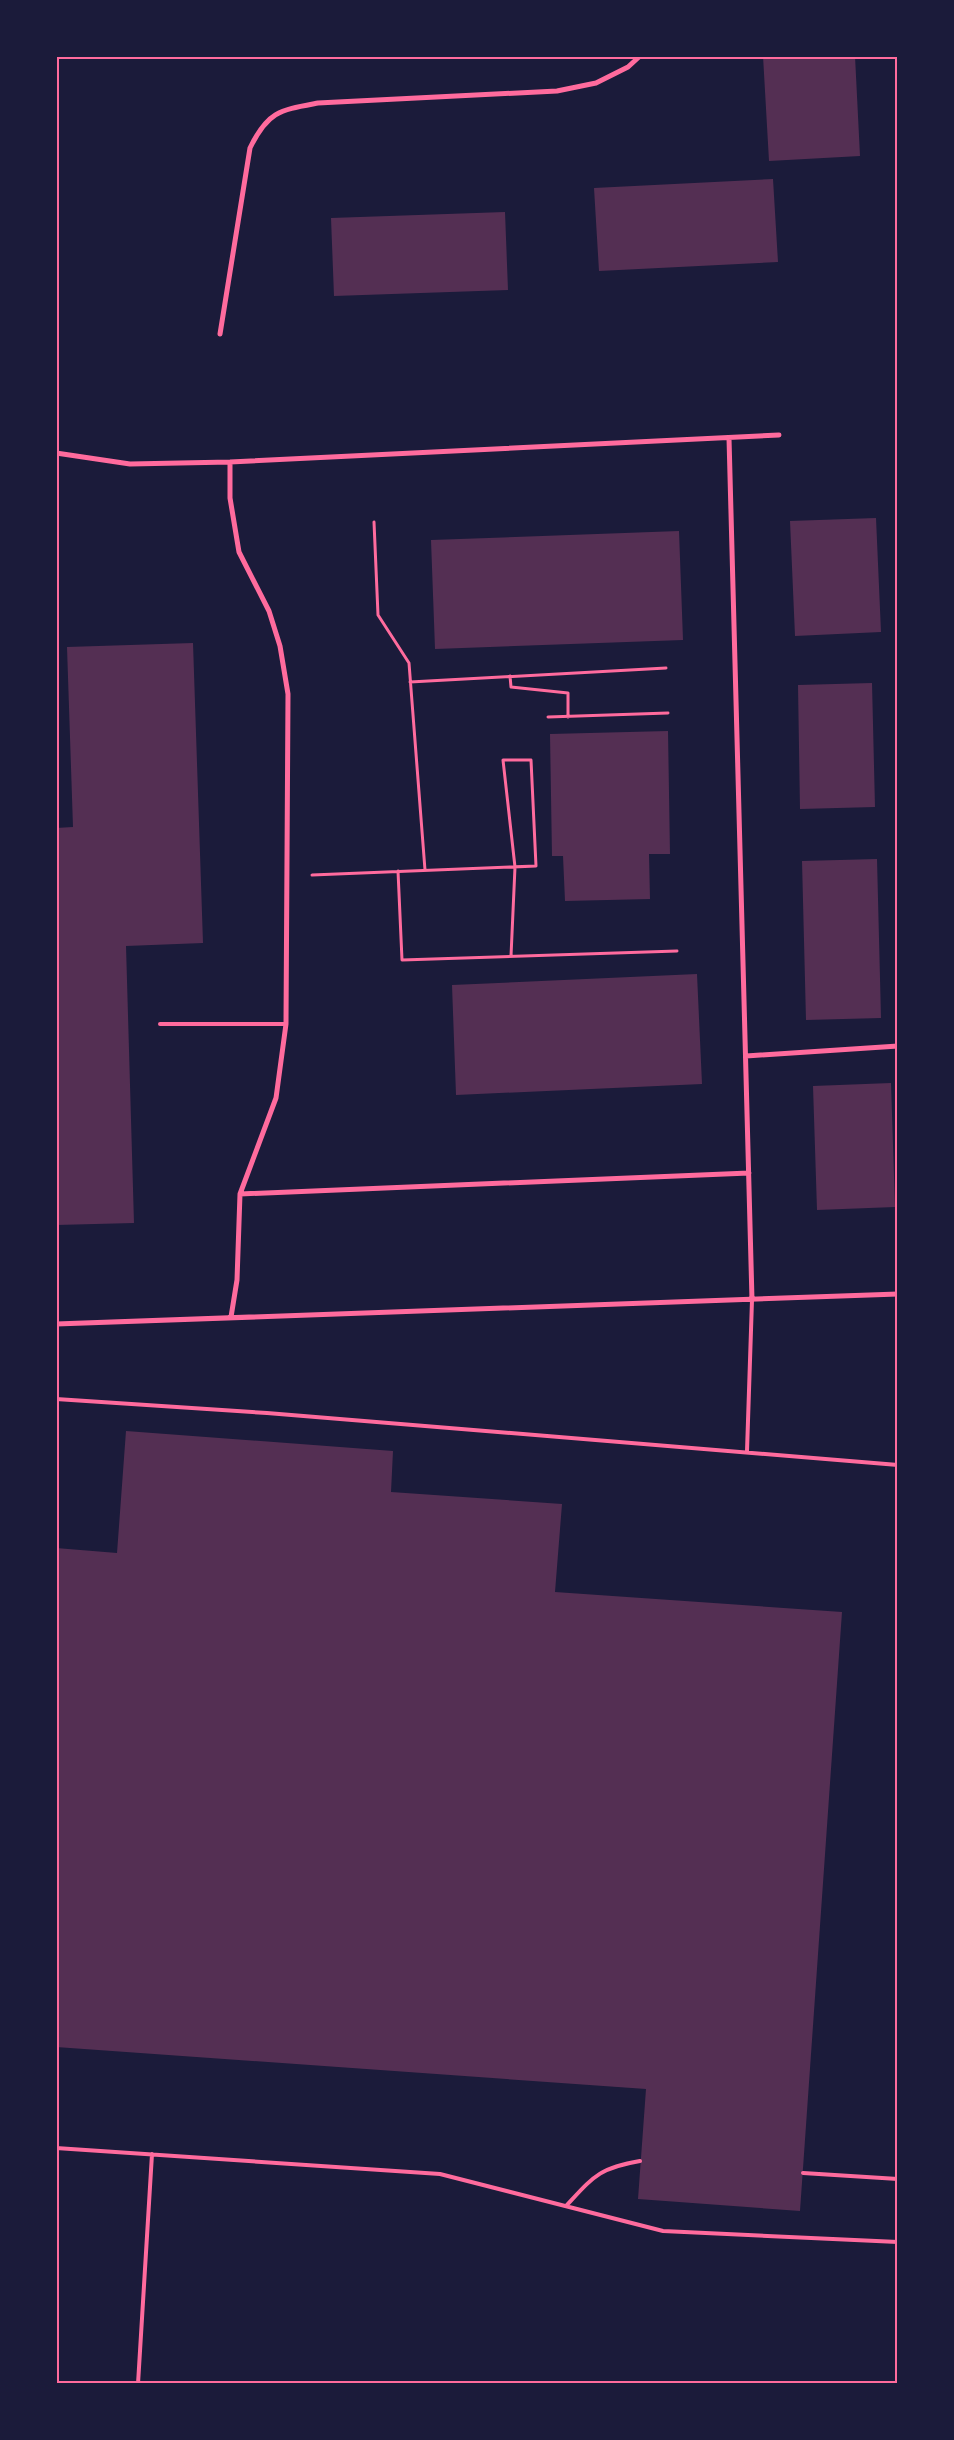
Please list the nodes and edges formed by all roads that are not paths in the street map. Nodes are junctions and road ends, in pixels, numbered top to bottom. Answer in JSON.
{"nodes":[{"id":1,"x":640,"y":56,"type":"edge"},
{"id":2,"x":220,"y":334,"type":"dead end"},
{"id":3,"x":779,"y":435,"type":"dead end"},
{"id":4,"x":728,"y":438,"type":"junction"},
{"id":5,"x":56,"y":453,"type":"edge"},
{"id":6,"x":230,"y":462,"type":"junction"},
{"id":7,"x":160,"y":1024,"type":"dead end"},
{"id":8,"x":286,"y":1024,"type":"junction"},
{"id":9,"x":898,"y":1046,"type":"edge"},
{"id":10,"x":746,"y":1056,"type":"junction"},
{"id":11,"x":749,"y":1173,"type":"junction"},
{"id":12,"x":240,"y":1194,"type":"junction"},
{"id":13,"x":898,"y":1294,"type":"edge"},
{"id":14,"x":752,"y":1300,"type":"junction"},
{"id":15,"x":230,"y":1317,"type":"junction"},
{"id":16,"x":56,"y":1324,"type":"edge"},
{"id":17,"x":56,"y":1399,"type":"edge"},
{"id":18,"x":747,"y":1451,"type":"junction"},
{"id":19,"x":898,"y":1465,"type":"edge"},
{"id":20,"x":56,"y":2148,"type":"edge"},
{"id":21,"x":152,"y":2154,"type":"junction"},
{"id":22,"x":640,"y":2161,"type":"dead end"},
{"id":23,"x":803,"y":2173,"type":"dead end"},
{"id":24,"x":898,"y":2179,"type":"edge"},
{"id":25,"x":566,"y":2206,"type":"junction"},
{"id":26,"x":898,"y":2242,"type":"edge"},
{"id":27,"x":138,"y":2384,"type":"edge"}],
"edges":[{"from":1,"to":2,"type":"street"},
{"from":3,"to":4,"type":"street"},
{"from":4,"to":6,"type":"street"},
{"from":4,"to":10,"type":"street"},
{"from":5,"to":6,"type":"street"},
{"from":6,"to":8,"type":"street"},
{"from":7,"to":8,"type":"lane"},
{"from":8,"to":12,"type":"street"},
{"from":9,"to":10,"type":"street"},
{"from":10,"to":11,"type":"street"},
{"from":11,"to":12,"type":"street"},
{"from":11,"to":14,"type":"street"},
{"from":12,"to":15,"type":"street"},
{"from":13,"to":14,"type":"street"},
{"from":14,"to":15,"type":"street"},
{"from":14,"to":18,"type":"lane"},
{"from":15,"to":16,"type":"street"},
{"from":17,"to":18,"type":"lane"},
{"from":18,"to":19,"type":"lane"},
{"from":20,"to":21,"type":"lane"},
{"from":21,"to":25,"type":"lane"},
{"from":21,"to":27,"type":"lane"},
{"from":22,"to":25,"type":"lane"},
{"from":23,"to":24,"type":"lane"},
{"from":25,"to":26,"type":"lane"}]}
